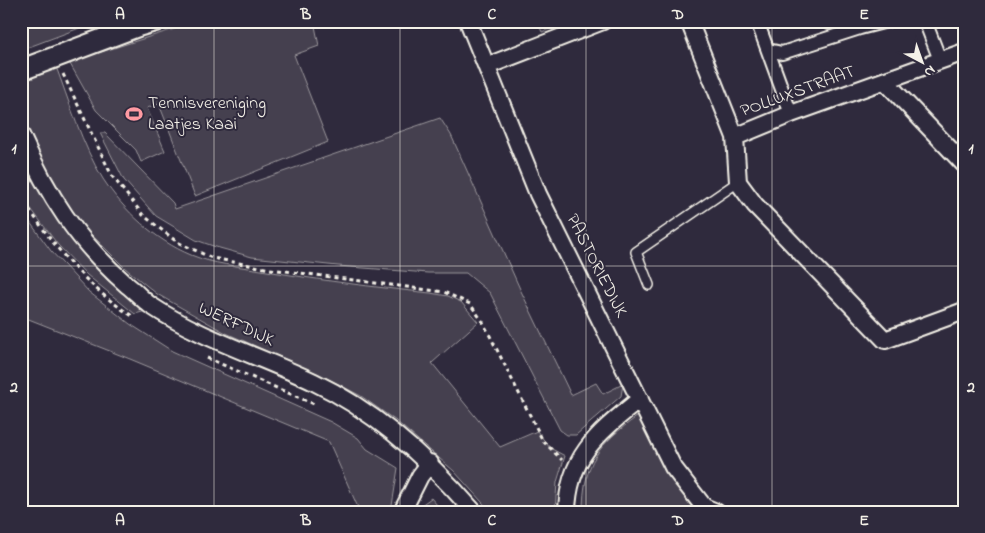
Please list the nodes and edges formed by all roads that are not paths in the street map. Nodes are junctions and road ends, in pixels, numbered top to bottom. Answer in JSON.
{"nodes":[{"id":1,"x":155,"y":21,"type":"edge"},
{"id":2,"x":468,"y":21,"type":"edge"},
{"id":3,"x":602,"y":21,"type":"edge"},
{"id":4,"x":689,"y":21,"type":"edge"},
{"id":5,"x":757,"y":21,"type":"edge"},
{"id":6,"x":887,"y":21,"type":"edge"},
{"id":7,"x":926,"y":21,"type":"edge"},
{"id":8,"x":856,"y":24,"type":"edge"},
{"id":9,"x":768,"y":50,"type":"junction"},
{"id":10,"x":964,"y":52,"type":"edge"},
{"id":11,"x":940,"y":60,"type":"junction"},
{"id":12,"x":487,"y":66,"type":"junction"},
{"id":13,"x":21,"y":70,"type":"edge"},
{"id":14,"x":885,"y":81,"type":"junction"},
{"id":15,"x":791,"y":114,"type":"junction"},
{"id":16,"x":21,"y":136,"type":"edge"},
{"id":17,"x":735,"y":137,"type":"junction"},
{"id":18,"x":964,"y":164,"type":"edge"},
{"id":19,"x":738,"y":182,"type":"junction"},
{"id":20,"x":649,"y":285,"type":"dead end"},
{"id":21,"x":964,"y":311,"type":"edge"},
{"id":22,"x":640,"y":399,"type":"junction"},
{"id":23,"x":430,"y":464,"type":"junction"},
{"id":24,"x":402,"y":512,"type":"edge"},
{"id":25,"x":474,"y":512,"type":"edge"},
{"id":26,"x":567,"y":512,"type":"edge"},
{"id":27,"x":716,"y":512,"type":"edge"}],
"edges":[{"from":1,"to":13,"type":"street"},
{"from":2,"to":12,"type":"street","name":"PASTORIEDIJK"},
{"from":3,"to":12,"type":"street"},
{"from":4,"to":17,"type":"street","name":"POLLUXSTRAAT"},
{"from":5,"to":9,"type":"street"},
{"from":6,"to":8,"type":"street"},
{"from":7,"to":11,"type":"street"},
{"from":8,"to":9,"type":"street"},
{"from":9,"to":15,"type":"street"},
{"from":10,"to":11,"type":"street","name":"POLLUXSTRAAT"},
{"from":11,"to":14,"type":"street","name":"POLLUXSTRAAT"},
{"from":12,"to":22,"type":"street","name":"PASTORIEDIJK"},
{"from":14,"to":15,"type":"street","name":"POLLUXSTRAAT"},
{"from":14,"to":18,"type":"street"},
{"from":15,"to":17,"type":"street","name":"POLLUXSTRAAT"},
{"from":16,"to":23,"type":"street","name":"WERFDIJK"},
{"from":17,"to":19,"type":"street"},
{"from":19,"to":20,"type":"lane"},
{"from":19,"to":21,"type":"street"},
{"from":22,"to":26,"type":"street"},
{"from":22,"to":27,"type":"street","name":"PASTORIEDIJK"},
{"from":23,"to":24,"type":"street"},
{"from":23,"to":25,"type":"street","name":"WERFDIJK"}]}
